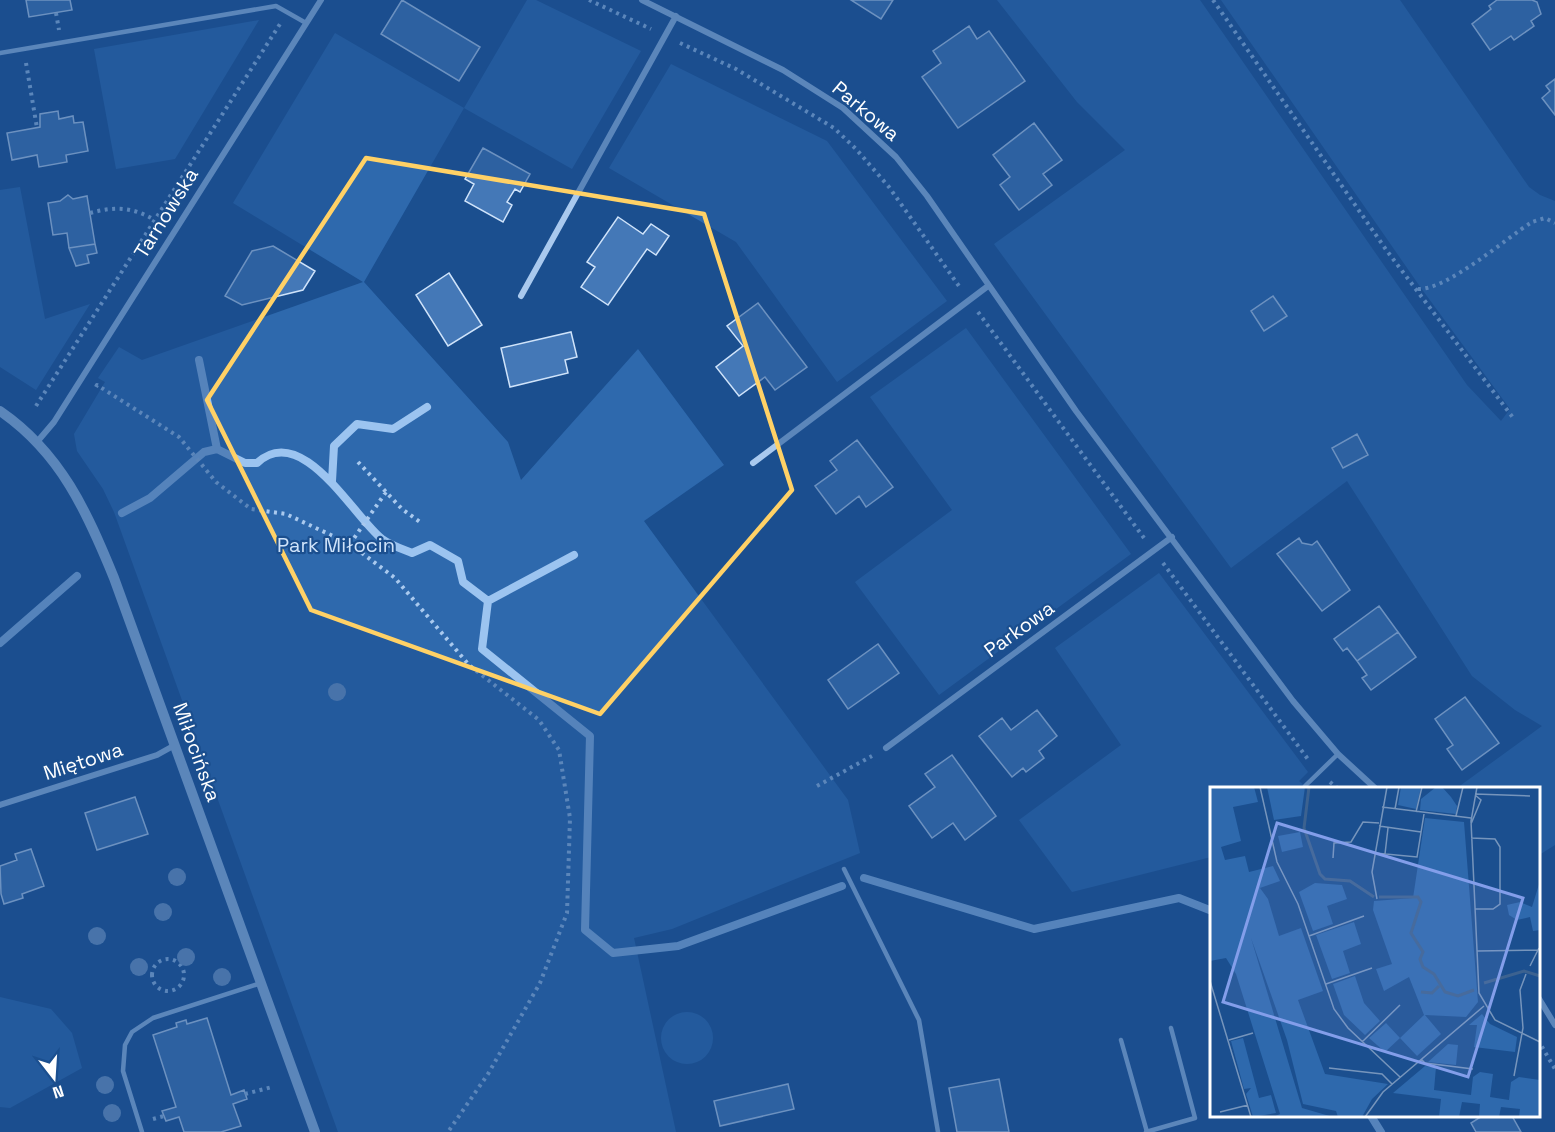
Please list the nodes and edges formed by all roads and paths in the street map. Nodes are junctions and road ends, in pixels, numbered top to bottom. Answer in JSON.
{"nodes":[{"id":1,"x":321,"y":0,"type":"edge"},
{"id":2,"x":590,"y":0,"type":"edge"},
{"id":3,"x":642,"y":0,"type":"edge"},
{"id":4,"x":1213,"y":0,"type":"edge"},
{"id":5,"x":287,"y":12,"type":"junction"},
{"id":6,"x":56,"y":13,"type":"dead end"},
{"id":7,"x":676,"y":16,"type":"junction"},
{"id":8,"x":306,"y":23,"type":"junction"},
{"id":9,"x":59,"y":30,"type":"dead end"},
{"id":10,"x":652,"y":30,"type":"dead end"},
{"id":11,"x":675,"y":40,"type":"dead end"},
{"id":12,"x":0,"y":53,"type":"edge"},
{"id":13,"x":26,"y":62,"type":"dead end"},
{"id":14,"x":37,"y":128,"type":"dead end"},
{"id":15,"x":90,"y":213,"type":"dead end"},
{"id":16,"x":155,"y":220,"type":"junction"},
{"id":17,"x":1555,"y":223,"type":"edge"},
{"id":18,"x":988,"y":286,"type":"junction"},
{"id":19,"x":1417,"y":289,"type":"junction"},
{"id":20,"x":963,"y":291,"type":"dead end"},
{"id":21,"x":521,"y":296,"type":"dead end"},
{"id":22,"x":977,"y":312,"type":"dead end"},
{"id":23,"x":91,"y":394,"type":"dead end"},
{"id":24,"x":36,"y":406,"type":"dead end"},
{"id":25,"x":0,"y":411,"type":"edge"},
{"id":26,"x":1514,"y":419,"type":"dead end"},
{"id":27,"x":37,"y":442,"type":"junction"},
{"id":28,"x":358,"y":462,"type":"dead end"},
{"id":29,"x":753,"y":463,"type":"dead end"},
{"id":30,"x":386,"y":492,"type":"junction"},
{"id":31,"x":420,"y":522,"type":"dead end"},
{"id":32,"x":1172,"y":537,"type":"junction"},
{"id":33,"x":1147,"y":542,"type":"dead end"},
{"id":34,"x":351,"y":544,"type":"junction"},
{"id":35,"x":1163,"y":563,"type":"dead end"},
{"id":36,"x":176,"y":745,"type":"junction"},
{"id":37,"x":886,"y":748,"type":"joint"},
{"id":38,"x":1338,"y":754,"type":"junction"},
{"id":39,"x":1312,"y":765,"type":"dead end"},
{"id":40,"x":817,"y":786,"type":"dead end"},
{"id":41,"x":1305,"y":786,"type":"dead end"},
{"id":42,"x":1373,"y":787,"type":"edge"},
{"id":43,"x":0,"y":805,"type":"edge"},
{"id":44,"x":844,"y":869,"type":"dead end"},
{"id":45,"x":261,"y":983,"type":"junction"},
{"id":46,"x":177,"y":988,"type":"joint"},
{"id":47,"x":1540,"y":999,"type":"edge"},
{"id":48,"x":1555,"y":1025,"type":"edge"},
{"id":49,"x":1171,"y":1028,"type":"dead end"},
{"id":50,"x":1121,"y":1040,"type":"dead end"},
{"id":51,"x":1540,"y":1042,"type":"edge"},
{"id":52,"x":1555,"y":1069,"type":"edge"},
{"id":53,"x":272,"y":1087,"type":"dead end"},
{"id":54,"x":246,"y":1094,"type":"dead end"},
{"id":55,"x":142,"y":1132,"type":"edge"},
{"id":56,"x":315,"y":1132,"type":"edge"},
{"id":57,"x":448,"y":1132,"type":"edge"},
{"id":58,"x":938,"y":1132,"type":"edge"},
{"id":59,"x":1147,"y":1132,"type":"edge"}],
"edges":[{"from":1,"to":8,"type":"street","name":"Tarnowska"},
{"from":2,"to":10,"type":"path"},
{"from":3,"to":7,"type":"street","name":"Parkowa"},
{"from":4,"to":19,"type":"path"},
{"from":5,"to":8,"type":"lane"},
{"from":5,"to":12,"type":"lane"},
{"from":5,"to":16,"type":"path"},
{"from":6,"to":9,"type":"path"},
{"from":7,"to":18,"type":"street","name":"Parkowa"},
{"from":7,"to":21,"type":"street"},
{"from":8,"to":27,"type":"street","name":"Tarnowska"},
{"from":11,"to":20,"type":"path"},
{"from":13,"to":14,"type":"path"},
{"from":15,"to":16,"type":"path"},
{"from":16,"to":24,"type":"path"},
{"from":17,"to":19,"type":"path"},
{"from":18,"to":29,"type":"street"},
{"from":18,"to":32,"type":"street","name":"Parkowa"},
{"from":19,"to":26,"type":"path"},
{"from":22,"to":33,"type":"path"},
{"from":23,"to":34,"type":"path"},
{"from":25,"to":27,"type":"street","name":"Miłocińska"},
{"from":27,"to":36,"type":"street","name":"Miłocińska"},
{"from":28,"to":30,"type":"path"},
{"from":30,"to":31,"type":"path"},
{"from":30,"to":34,"type":"path"},
{"from":32,"to":37,"type":"street","name":"Parkowa"},
{"from":32,"to":38,"type":"street","name":"Parkowa"},
{"from":34,"to":57,"type":"path"},
{"from":35,"to":39,"type":"path"},
{"from":36,"to":43,"type":"street","name":"Miętowa"},
{"from":36,"to":45,"type":"street","name":"Miłocińska"},
{"from":37,"to":40,"type":"path"},
{"from":38,"to":41,"type":"lane"},
{"from":38,"to":42,"type":"street","name":"Parkowa"},
{"from":44,"to":58,"type":"lane"},
{"from":45,"to":55,"type":"lane"},
{"from":45,"to":56,"type":"street","name":"Miłocińska"},
{"from":46,"to":46,"type":"path"},
{"from":47,"to":48,"type":"street"},
{"from":49,"to":59,"type":"lane"},
{"from":50,"to":59,"type":"lane"},
{"from":51,"to":52,"type":"path"},
{"from":53,"to":54,"type":"path"}]}
